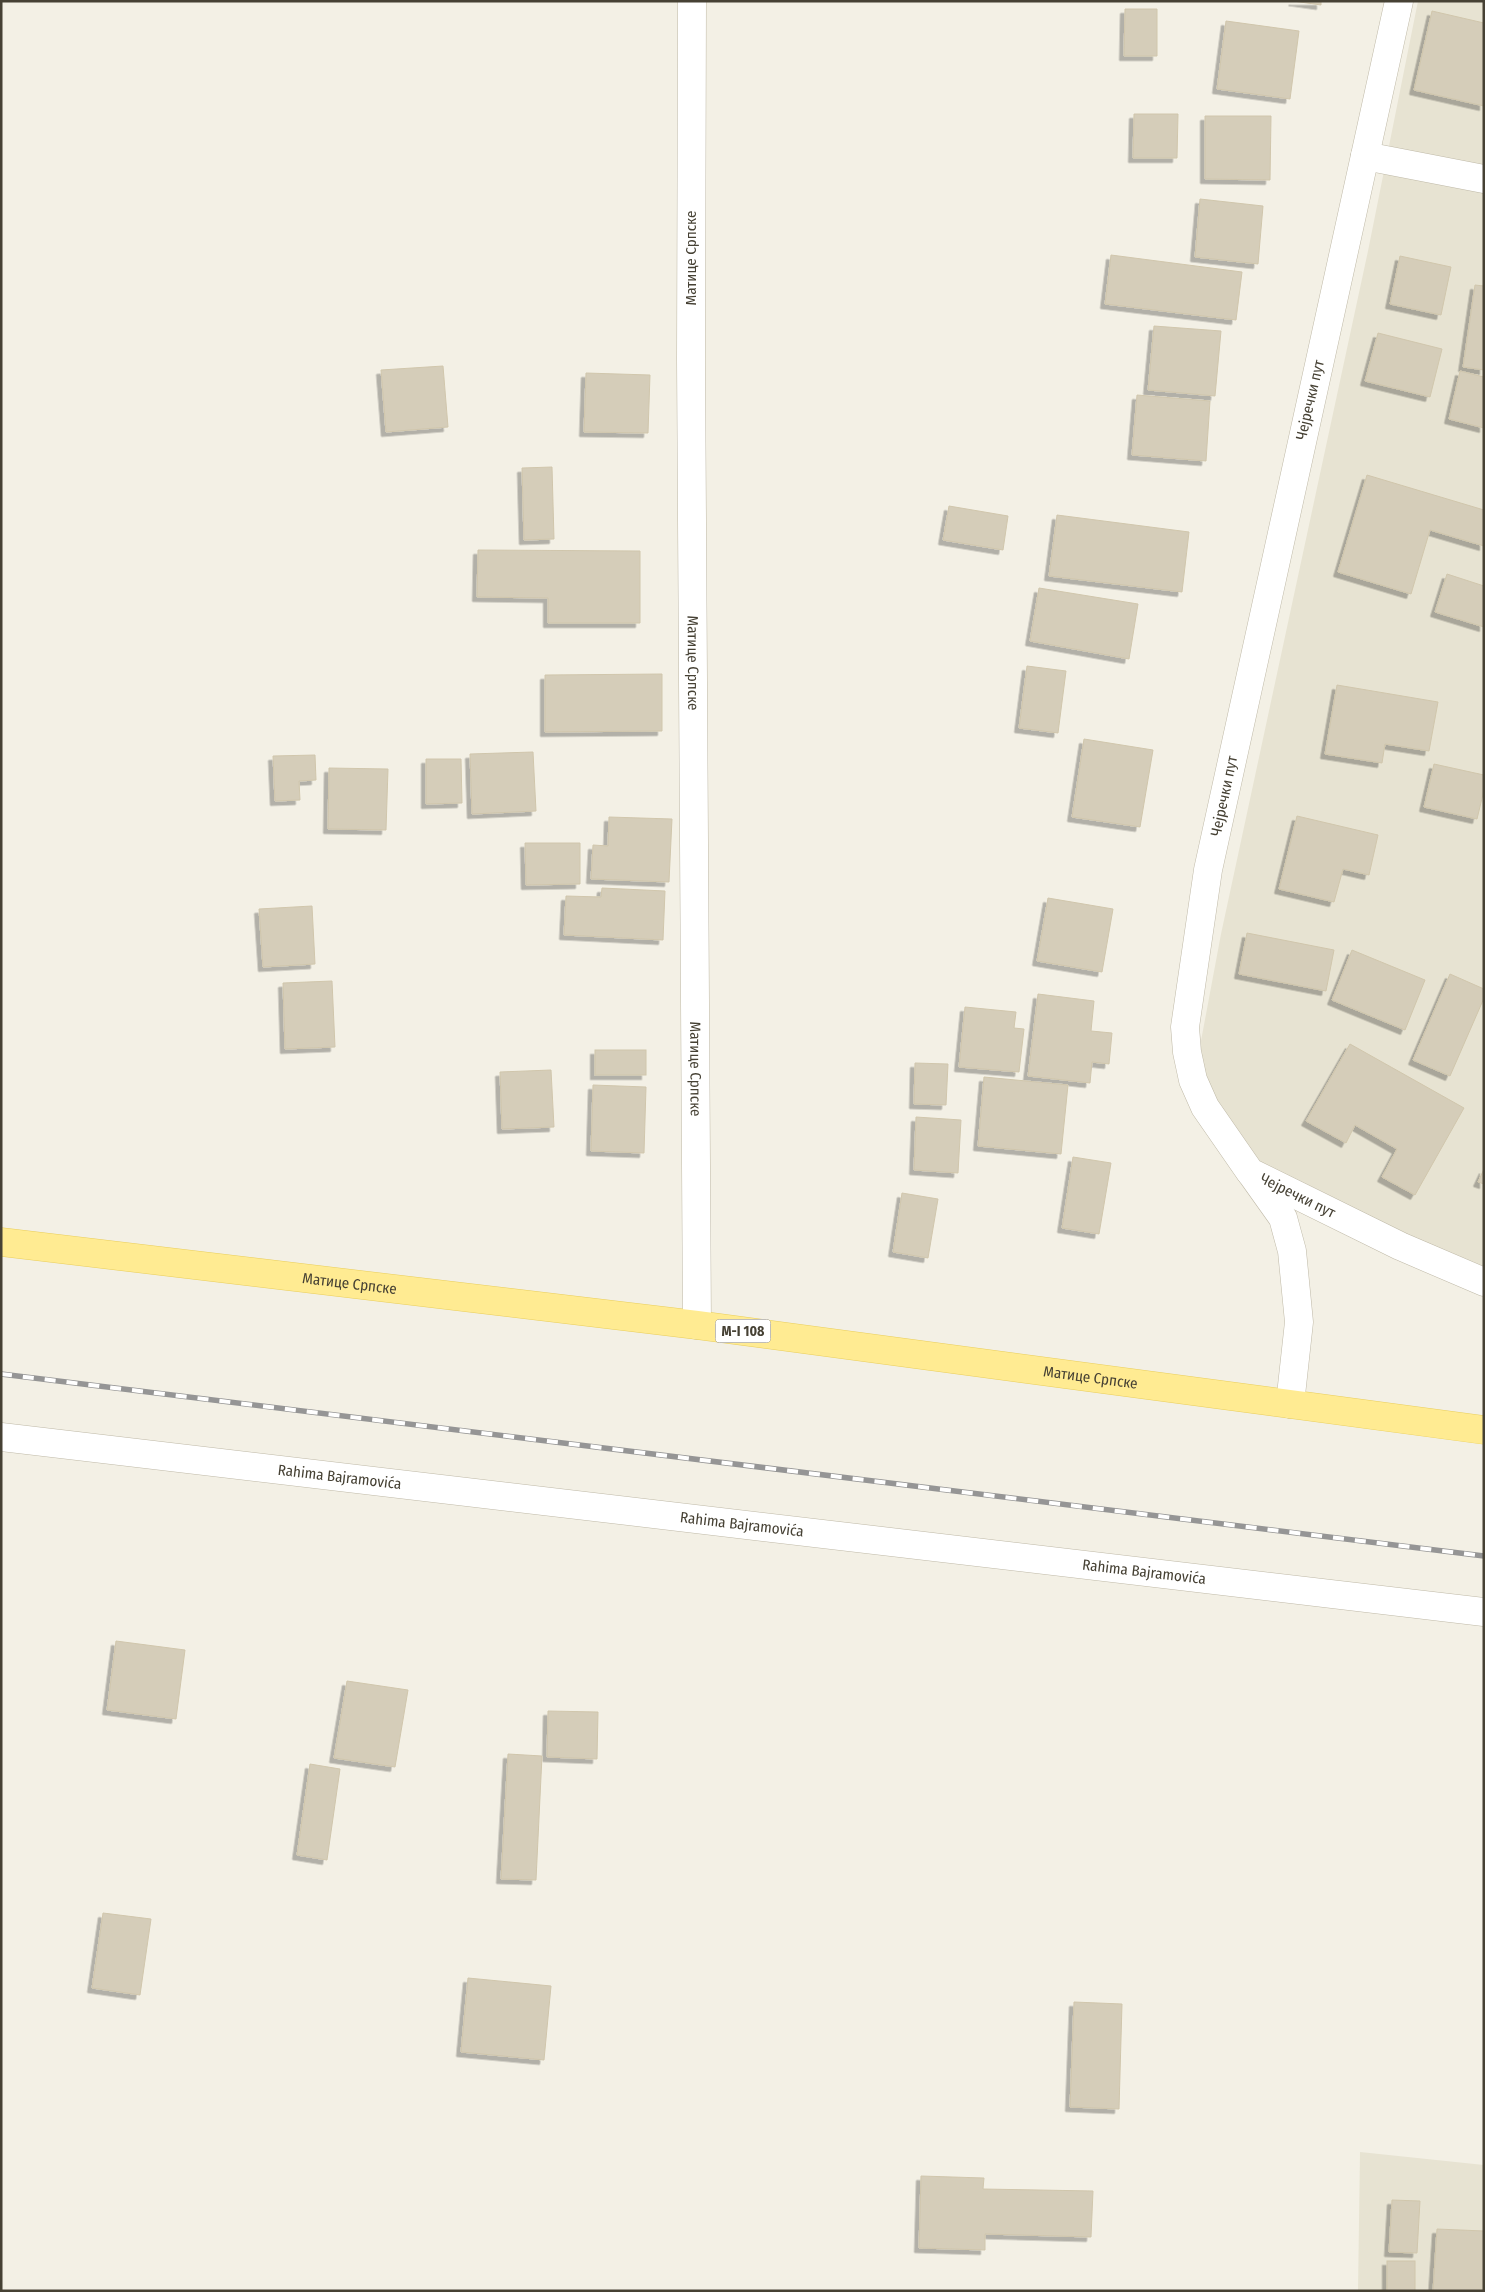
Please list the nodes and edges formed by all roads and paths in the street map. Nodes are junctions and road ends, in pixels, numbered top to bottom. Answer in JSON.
{"nodes":[{"id":1,"x":692,"y":1,"type":"edge"},
{"id":2,"x":1399,"y":1,"type":"edge"},
{"id":3,"x":1365,"y":156,"type":"junction"},
{"id":4,"x":1484,"y":178,"type":"edge"},
{"id":5,"x":1250,"y":1172,"type":"junction"},
{"id":6,"x":1,"y":1242,"type":"edge"},
{"id":7,"x":1484,"y":1282,"type":"edge"},
{"id":8,"x":697,"y":1325,"type":"junction"},
{"id":9,"x":1290,"y":1404,"type":"junction"},
{"id":10,"x":1484,"y":1430,"type":"edge"},
{"id":11,"x":1,"y":1437,"type":"edge"},
{"id":12,"x":1484,"y":1612,"type":"edge"}],
"edges":[{"from":1,"to":8,"type":"street","name":"Матице Српске"},
{"from":2,"to":3,"type":"street","name":"Чејречки пут"},
{"from":3,"to":4,"type":"street"},
{"from":3,"to":5,"type":"street","name":"Чејречки пут"},
{"from":5,"to":7,"type":"street","name":"Чејречки пут"},
{"from":5,"to":9,"type":"street"},
{"from":6,"to":8,"type":"main road","name":"Матице Српске","number":"M-I 108"},
{"from":8,"to":9,"type":"main road","name":"Матице Српске","number":"M-I 108"},
{"from":9,"to":10,"type":"main road","name":"Матице Српске","number":"M-I 108"},
{"from":11,"to":12,"type":"street","name":"Rahima Bajramovića"}]}
